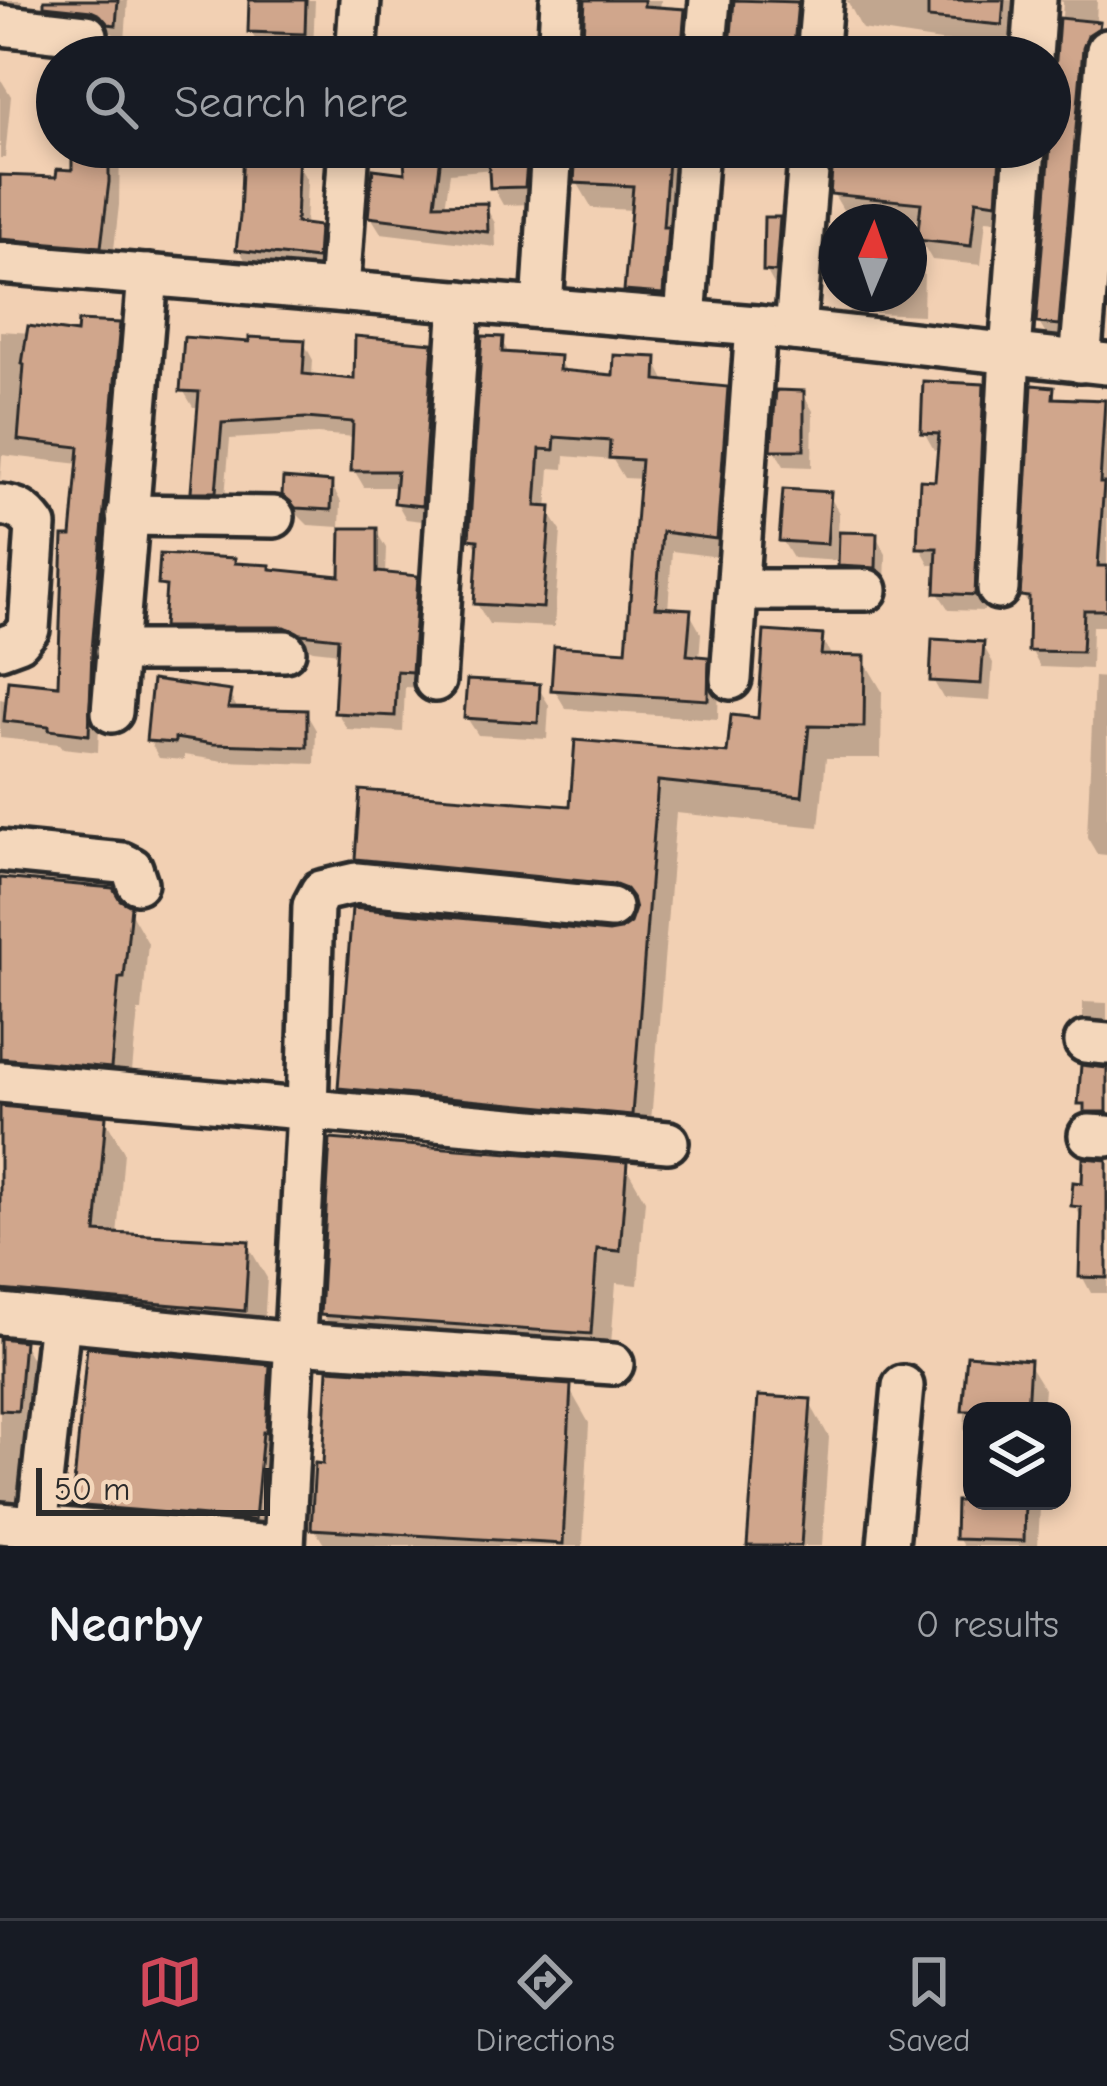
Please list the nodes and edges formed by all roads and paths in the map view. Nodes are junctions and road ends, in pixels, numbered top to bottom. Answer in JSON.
{"nodes":[{"id":1,"x":360,"y":0,"type":"edge"},
{"id":2,"x":710,"y":0,"type":"edge"},
{"id":3,"x":822,"y":0,"type":"edge"},
{"id":4,"x":1036,"y":0,"type":"edge"},
{"id":5,"x":561,"y":1,"type":"edge"},
{"id":6,"x":0,"y":25,"type":"edge"},
{"id":7,"x":87,"y":35,"type":"dead end"},
{"id":8,"x":357,"y":36,"type":"edge"},
{"id":9,"x":559,"y":36,"type":"edge"},
{"id":10,"x":707,"y":36,"type":"edge"},
{"id":11,"x":819,"y":36,"type":"edge"},
{"id":12,"x":1033,"y":36,"type":"edge"},
{"id":13,"x":1107,"y":50,"type":"edge"},
{"id":14,"x":348,"y":168,"type":"edge"},
{"id":15,"x":551,"y":168,"type":"edge"},
{"id":16,"x":696,"y":168,"type":"edge"},
{"id":17,"x":806,"y":168,"type":"edge"},
{"id":18,"x":1023,"y":168,"type":"edge"},
{"id":19,"x":0,"y":263,"type":"edge"},
{"id":20,"x":148,"y":275,"type":"junction"},
{"id":21,"x":339,"y":291,"type":"junction"},
{"id":22,"x":460,"y":301,"type":"junction"},
{"id":23,"x":542,"y":308,"type":"junction"},
{"id":24,"x":685,"y":320,"type":"junction"},
{"id":25,"x":775,"y":328,"type":"junction"},
{"id":26,"x":1010,"y":353,"type":"junction"},
{"id":27,"x":1094,"y":363,"type":"edge"},
{"id":28,"x":0,"y":506,"type":"edge"},
{"id":29,"x":128,"y":514,"type":"junction"},
{"id":30,"x":274,"y":517,"type":"dead end"},
{"id":31,"x":998,"y":589,"type":"dead end"},
{"id":32,"x":738,"y":590,"type":"junction"},
{"id":33,"x":867,"y":590,"type":"dead end"},
{"id":34,"x":0,"y":648,"type":"edge"},
{"id":35,"x":116,"y":651,"type":"junction"},
{"id":36,"x":285,"y":651,"type":"dead end"},
{"id":37,"x":731,"y":679,"type":"dead end"},
{"id":38,"x":435,"y":681,"type":"dead end"},
{"id":39,"x":112,"y":712,"type":"dead end"},
{"id":40,"x":0,"y":850,"type":"edge"},
{"id":41,"x":137,"y":883,"type":"dead end"},
{"id":42,"x":611,"y":908,"type":"dead end"},
{"id":43,"x":0,"y":1082,"type":"edge"},
{"id":44,"x":307,"y":1110,"type":"junction"},
{"id":45,"x":668,"y":1142,"type":"dead end"},
{"id":46,"x":0,"y":1314,"type":"edge"},
{"id":47,"x":59,"y":1320,"type":"junction"},
{"id":48,"x":295,"y":1343,"type":"junction"},
{"id":49,"x":613,"y":1364,"type":"dead end"},
{"id":50,"x":903,"y":1386,"type":"dead end"},
{"id":51,"x":24,"y":1532,"type":"edge"},
{"id":52,"x":274,"y":1546,"type":"edge"},
{"id":53,"x":284,"y":1546,"type":"edge"},
{"id":54,"x":888,"y":1546,"type":"edge"}],
"edges":[{"from":1,"to":8,"type":"street"},
{"from":2,"to":10,"type":"street"},
{"from":3,"to":11,"type":"street"},
{"from":4,"to":12,"type":"street"},
{"from":5,"to":9,"type":"street"},
{"from":6,"to":7,"type":"street"},
{"from":13,"to":27,"type":"street"},
{"from":14,"to":21,"type":"street"},
{"from":15,"to":23,"type":"street"},
{"from":16,"to":24,"type":"street"},
{"from":17,"to":25,"type":"street"},
{"from":18,"to":26,"type":"street"},
{"from":19,"to":20,"type":"street"},
{"from":20,"to":21,"type":"street"},
{"from":20,"to":29,"type":"street"},
{"from":21,"to":22,"type":"street"},
{"from":22,"to":23,"type":"street"},
{"from":22,"to":38,"type":"street"},
{"from":23,"to":24,"type":"street"},
{"from":24,"to":25,"type":"street"},
{"from":25,"to":26,"type":"street"},
{"from":25,"to":32,"type":"street"},
{"from":26,"to":27,"type":"street"},
{"from":26,"to":31,"type":"street"},
{"from":28,"to":34,"type":"street"},
{"from":29,"to":30,"type":"street"},
{"from":29,"to":35,"type":"street"},
{"from":32,"to":33,"type":"street"},
{"from":32,"to":37,"type":"street"},
{"from":35,"to":36,"type":"street"},
{"from":35,"to":39,"type":"street"},
{"from":40,"to":41,"type":"street"},
{"from":42,"to":44,"type":"street"},
{"from":43,"to":44,"type":"street"},
{"from":44,"to":45,"type":"street"},
{"from":44,"to":48,"type":"street"},
{"from":46,"to":47,"type":"street"},
{"from":47,"to":48,"type":"street"},
{"from":47,"to":51,"type":"street"},
{"from":48,"to":49,"type":"street"},
{"from":48,"to":53,"type":"street"},
{"from":50,"to":54,"type":"street"},
{"from":51,"to":52,"type":"street"}]}
